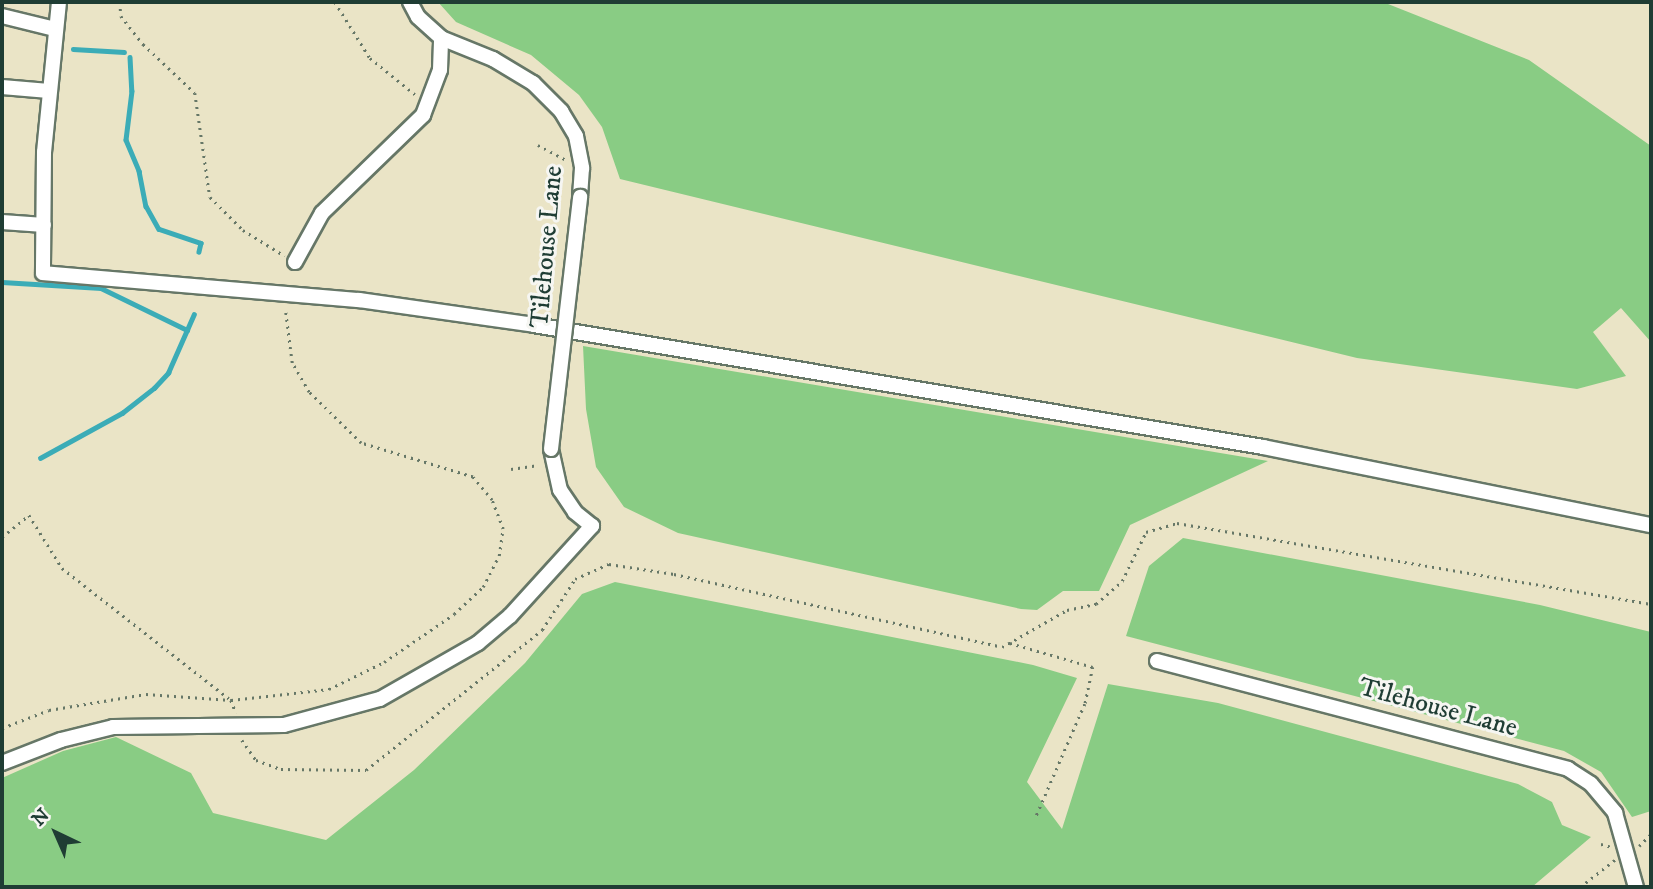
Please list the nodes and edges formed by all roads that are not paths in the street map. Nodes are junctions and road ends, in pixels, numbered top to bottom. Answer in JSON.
{"nodes":[{"id":1,"x":59,"y":2,"type":"edge"},
{"id":2,"x":410,"y":2,"type":"edge"},
{"id":3,"x":2,"y":16,"type":"edge"},
{"id":4,"x":55,"y":29,"type":"junction"},
{"id":5,"x":441,"y":38,"type":"junction"},
{"id":6,"x":2,"y":87,"type":"edge"},
{"id":7,"x":49,"y":91,"type":"junction"},
{"id":8,"x":2,"y":222,"type":"edge"},
{"id":9,"x":44,"y":225,"type":"junction"},
{"id":10,"x":295,"y":262,"type":"road end"},
{"id":11,"x":1651,"y":525,"type":"edge"},
{"id":12,"x":1157,"y":661,"type":"dead end"},
{"id":13,"x":2,"y":763,"type":"edge"},
{"id":14,"x":1636,"y":887,"type":"edge"}],
"edges":[{"from":1,"to":4,"type":"street"},
{"from":2,"to":5,"type":"street","name":"Tilehouse Lane"},
{"from":3,"to":4,"type":"street"},
{"from":4,"to":7,"type":"street"},
{"from":5,"to":10,"type":"street"},
{"from":5,"to":13,"type":"street","name":"Tilehouse Lane","bridge":true},
{"from":6,"to":7,"type":"street"},
{"from":7,"to":9,"type":"street"},
{"from":8,"to":9,"type":"street"},
{"from":9,"to":11,"type":"street"},
{"from":12,"to":14,"type":"street","name":"Tilehouse Lane"}]}
